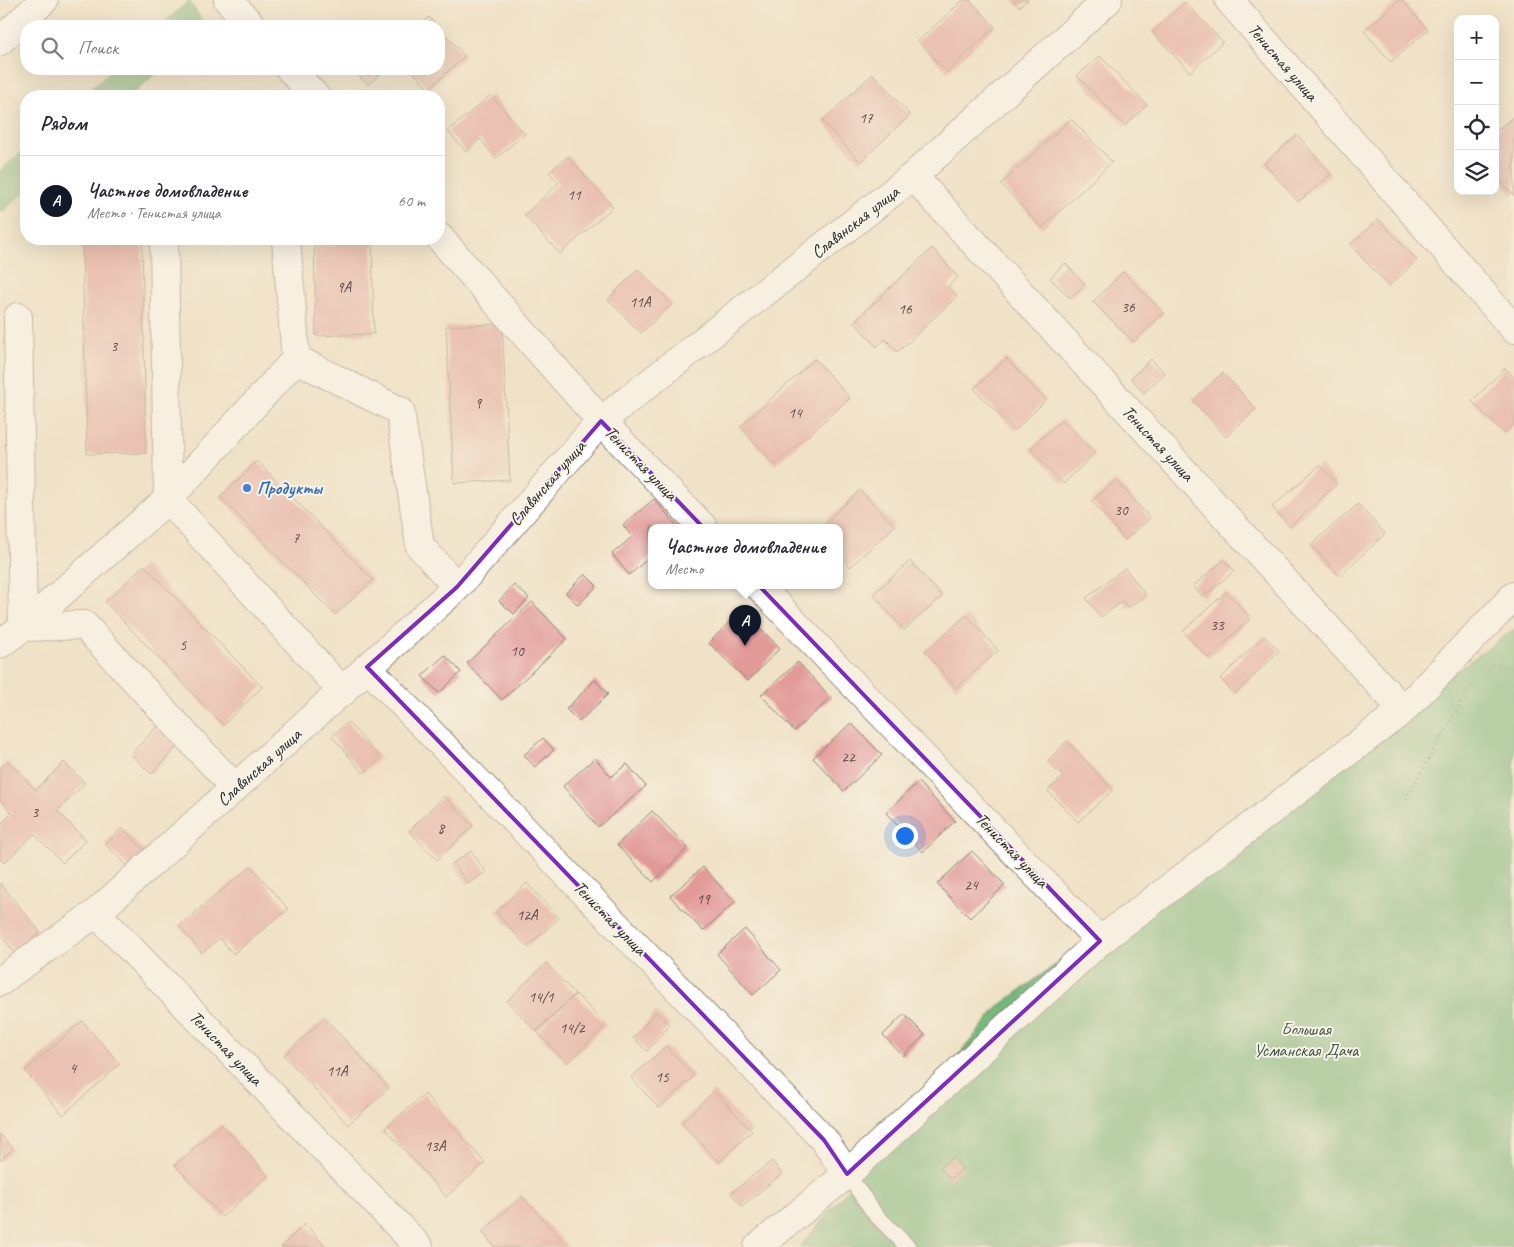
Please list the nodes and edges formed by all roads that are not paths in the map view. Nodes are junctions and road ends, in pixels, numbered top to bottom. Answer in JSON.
{"nodes":[{"id":1,"x":44,"y":0,"type":"edge"},
{"id":2,"x":228,"y":0,"type":"edge"},
{"id":3,"x":1108,"y":0,"type":"edge"},
{"id":4,"x":1228,"y":0,"type":"edge"},
{"id":5,"x":23,"y":20,"type":"edge"},
{"id":6,"x":246,"y":20,"type":"edge"},
{"id":7,"x":20,"y":22,"type":"edge"},
{"id":8,"x":0,"y":41,"type":"edge"},
{"id":9,"x":295,"y":75,"type":"edge"},
{"id":10,"x":309,"y":90,"type":"edge"},
{"id":11,"x":913,"y":176,"type":"junction"},
{"id":12,"x":445,"y":244,"type":"edge"},
{"id":13,"x":164,"y":245,"type":"edge"},
{"id":14,"x":286,"y":245,"type":"edge"},
{"id":15,"x":18,"y":317,"type":"dead end"},
{"id":16,"x":1514,"y":328,"type":"edge"},
{"id":17,"x":296,"y":359,"type":"junction"},
{"id":18,"x":601,"y":421,"type":"junction"},
{"id":19,"x":168,"y":499,"type":"junction"},
{"id":20,"x":700,"y":524,"type":"edge"},
{"id":21,"x":456,"y":587,"type":"junction"},
{"id":22,"x":762,"y":589,"type":"edge"},
{"id":23,"x":1514,"y":596,"type":"edge"},
{"id":24,"x":24,"y":627,"type":"junction"},
{"id":25,"x":0,"y":644,"type":"edge"},
{"id":26,"x":367,"y":668,"type":"junction"},
{"id":27,"x":343,"y":692,"type":"junction"},
{"id":28,"x":1403,"y":710,"type":"junction"},
{"id":29,"x":235,"y":788,"type":"junction"},
{"id":30,"x":96,"y":913,"type":"junction"},
{"id":31,"x":1100,"y":941,"type":"junction"},
{"id":32,"x":4,"y":972,"type":"edge"},
{"id":33,"x":847,"y":1174,"type":"junction"},
{"id":34,"x":419,"y":1247,"type":"edge"},
{"id":35,"x":758,"y":1247,"type":"edge"},
{"id":36,"x":908,"y":1247,"type":"edge"}],
"edges":[{"from":1,"to":5,"type":"street"},
{"from":2,"to":6,"type":"street"},
{"from":3,"to":11,"type":"street","name":"Славянская улица"},
{"from":4,"to":16,"type":"street","name":"Тенистая улица"},
{"from":7,"to":8,"type":"street"},
{"from":9,"to":10,"type":"street"},
{"from":11,"to":18,"type":"street","name":"Славянская улица"},
{"from":11,"to":28,"type":"street","name":"Тенистая улица"},
{"from":12,"to":18,"type":"street","name":"Тенистая улица"},
{"from":13,"to":19,"type":"street"},
{"from":14,"to":17,"type":"street"},
{"from":15,"to":24,"type":"street"},
{"from":17,"to":19,"type":"street"},
{"from":17,"to":21,"type":"street"},
{"from":18,"to":20,"type":"street","name":"Тенистая улица"},
{"from":18,"to":21,"type":"street","name":"Славянская улица"},
{"from":19,"to":24,"type":"street"},
{"from":19,"to":27,"type":"street"},
{"from":21,"to":26,"type":"street","name":"Славянская улица"},
{"from":22,"to":31,"type":"street","name":"Тенистая улица"},
{"from":23,"to":28,"type":"street"},
{"from":24,"to":25,"type":"street"},
{"from":24,"to":29,"type":"street"},
{"from":26,"to":27,"type":"street","name":"Славянская улица"},
{"from":26,"to":33,"type":"street","name":"Тенистая улица"},
{"from":27,"to":29,"type":"street","name":"Славянская улица"},
{"from":28,"to":31,"type":"street"},
{"from":29,"to":30,"type":"street","name":"Славянская улица"},
{"from":30,"to":32,"type":"street","name":"Славянская улица"},
{"from":30,"to":34,"type":"street","name":"Тенистая улица"},
{"from":31,"to":33,"type":"street"},
{"from":33,"to":35,"type":"street"},
{"from":33,"to":36,"type":"lane"}]}
